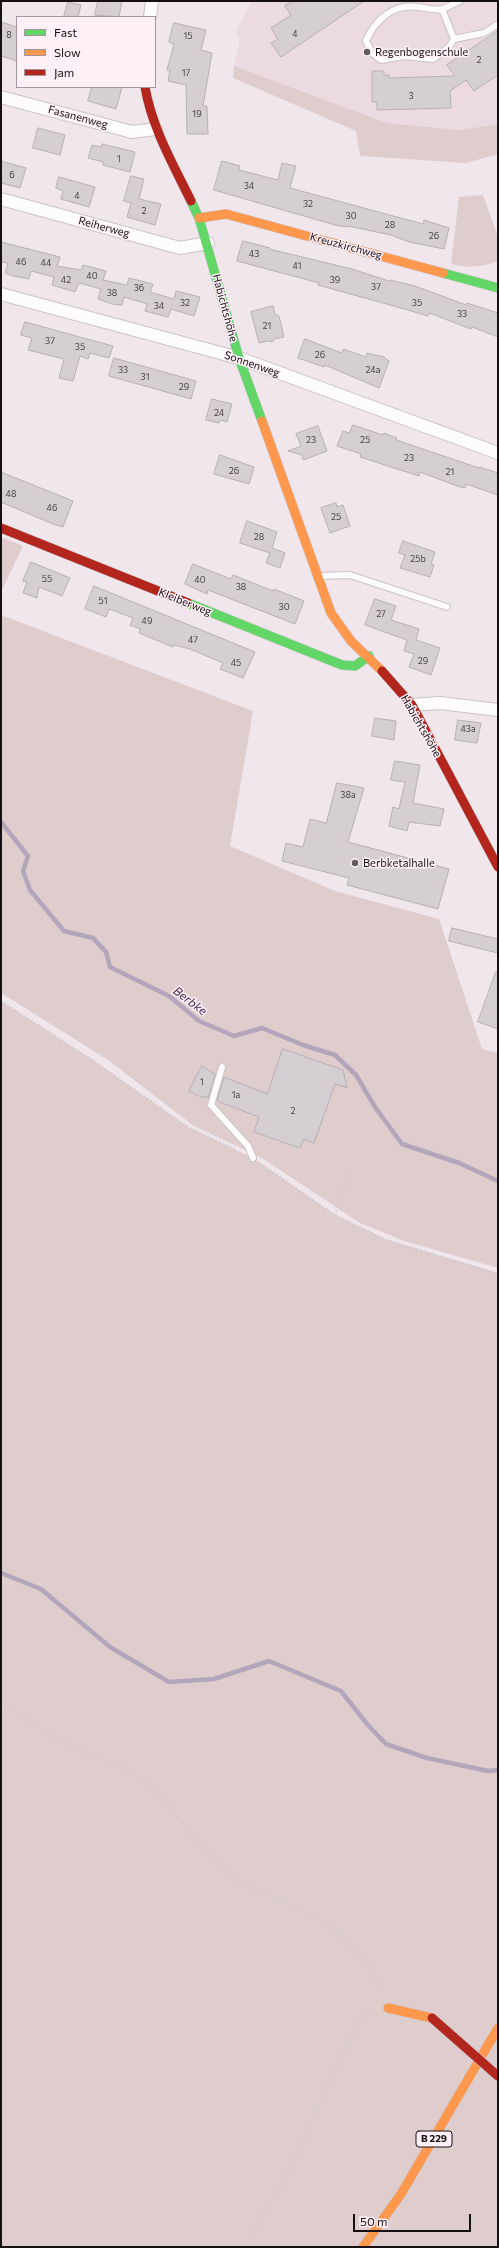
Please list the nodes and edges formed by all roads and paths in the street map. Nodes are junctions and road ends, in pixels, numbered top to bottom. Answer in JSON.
{"nodes":[{"id":1,"x":152,"y":1,"type":"edge"},
{"id":2,"x":460,"y":1,"type":"edge"},
{"id":3,"x":442,"y":9,"type":"junction"},
{"id":4,"x":150,"y":16,"type":"edge"},
{"id":5,"x":498,"y":24,"type":"edge"},
{"id":6,"x":454,"y":39,"type":"junction"},
{"id":7,"x":145,"y":88,"type":"edge"},
{"id":8,"x":1,"y":97,"type":"edge"},
{"id":9,"x":156,"y":129,"type":"junction"},
{"id":10,"x":1,"y":199,"type":"edge"},
{"id":11,"x":200,"y":218,"type":"junction"},
{"id":12,"x":208,"y":243,"type":"junction"},
{"id":13,"x":496,"y":285,"type":"edge"},
{"id":14,"x":1,"y":294,"type":"edge"},
{"id":15,"x":239,"y":358,"type":"junction"},
{"id":16,"x":498,"y":453,"type":"edge"},
{"id":17,"x":1,"y":528,"type":"edge"},
{"id":18,"x":318,"y":576,"type":"junction"},
{"id":19,"x":447,"y":607,"type":"dead end"},
{"id":20,"x":369,"y":656,"type":"junction"},
{"id":21,"x":412,"y":705,"type":"junction"},
{"id":22,"x":498,"y":710,"type":"edge"},
{"id":23,"x":498,"y":867,"type":"edge"},
{"id":24,"x":222,"y":1067,"type":"dead end"},
{"id":25,"x":253,"y":1158,"type":"dead end"},
{"id":26,"x":349,"y":1171,"type":"dead end"},
{"id":27,"x":335,"y":1215,"type":"dead end"},
{"id":28,"x":1,"y":1703,"type":"edge"},
{"id":29,"x":388,"y":2008,"type":"junction"},
{"id":30,"x":498,"y":2028,"type":"edge"},
{"id":31,"x":498,"y":2076,"type":"edge"},
{"id":32,"x":244,"y":2247,"type":"edge"},
{"id":33,"x":363,"y":2247,"type":"edge"}],
"edges":[{"from":1,"to":4,"type":"street"},
{"from":2,"to":3,"type":"lane"},
{"from":3,"to":6,"type":"lane"},
{"from":3,"to":6,"type":"lane"},
{"from":5,"to":6,"type":"lane"},
{"from":7,"to":9,"type":"street","name":"Habichtshöhe"},
{"from":8,"to":9,"type":"street","name":"Fasanenweg"},
{"from":9,"to":11,"type":"street","name":"Habichtshöhe"},
{"from":10,"to":12,"type":"street","name":"Reiherweg"},
{"from":11,"to":12,"type":"street","name":"Habichtshöhe"},
{"from":11,"to":13,"type":"street","name":"Kreuzkirchweg"},
{"from":12,"to":15,"type":"street","name":"Habichtshöhe"},
{"from":14,"to":15,"type":"street","name":"Sonnenweg"},
{"from":15,"to":16,"type":"street","name":"Sonnenweg"},
{"from":15,"to":18,"type":"street","name":"Habichtshöhe"},
{"from":17,"to":20,"type":"street","name":"Kleiberweg"},
{"from":18,"to":19,"type":"lane"},
{"from":18,"to":20,"type":"street","name":"Habichtshöhe"},
{"from":20,"to":21,"type":"street","name":"Habichtshöhe"},
{"from":21,"to":22,"type":"street"},
{"from":21,"to":23,"type":"street","name":"Habichtshöhe"},
{"from":24,"to":25,"type":"lane"},
{"from":26,"to":27,"type":"path"},
{"from":28,"to":29,"type":"path"},
{"from":29,"to":31,"type":"street","bridge":true},
{"from":29,"to":32,"type":"path"},
{"from":30,"to":33,"type":"street","number":"B 229"}]}
